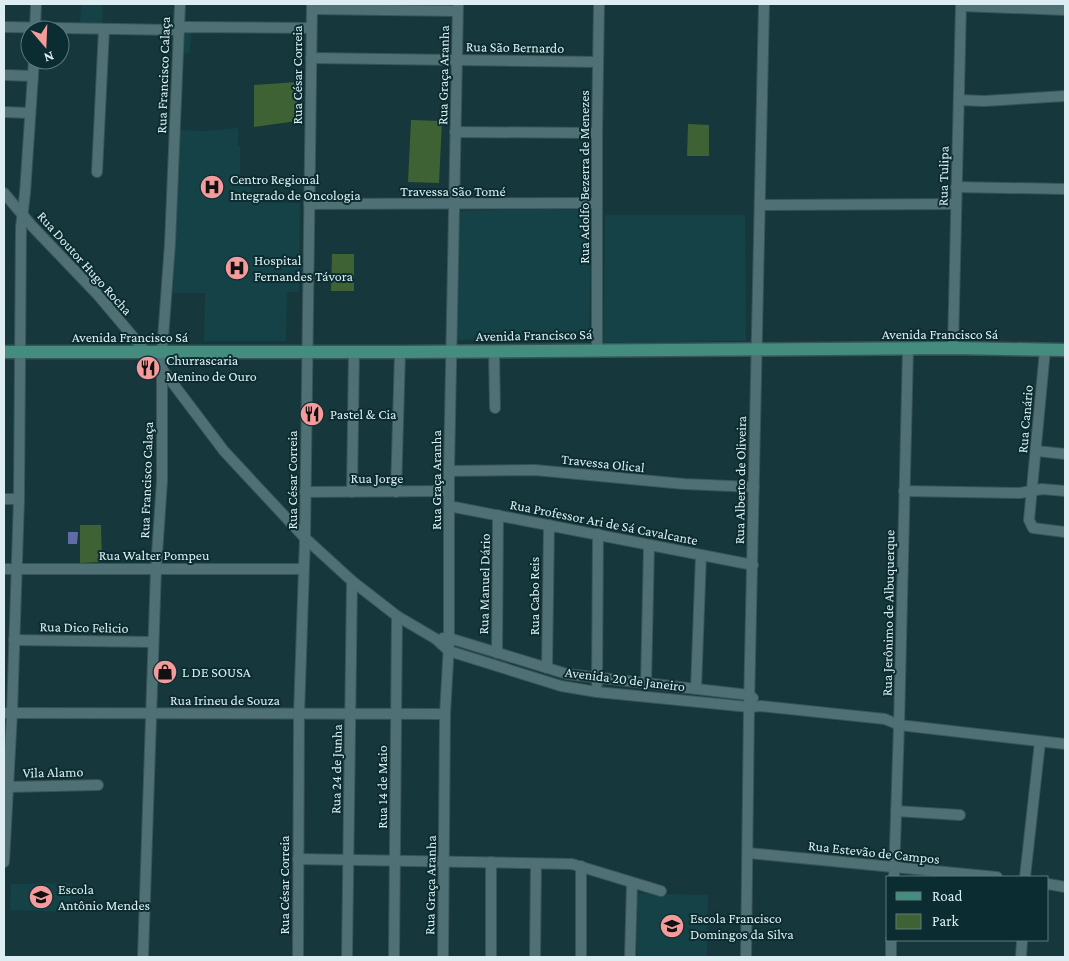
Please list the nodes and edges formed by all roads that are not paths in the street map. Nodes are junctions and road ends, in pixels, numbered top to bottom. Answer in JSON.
{"nodes":[{"id":1,"x":36,"y":4,"type":"edge"},
{"id":2,"x":180,"y":4,"type":"edge"},
{"id":3,"x":600,"y":4,"type":"edge"},
{"id":4,"x":764,"y":4,"type":"edge"},
{"id":5,"x":961,"y":5,"type":"edge"},
{"id":6,"x":312,"y":6,"type":"edge"},
{"id":7,"x":1013,"y":6,"type":"edge"},
{"id":8,"x":458,"y":7,"type":"edge"},
{"id":9,"x":1065,"y":10,"type":"edge"},
{"id":10,"x":36,"y":20,"type":"edge"},
{"id":11,"x":4,"y":27,"type":"edge"},
{"id":12,"x":20,"y":28,"type":"edge"},
{"id":13,"x":180,"y":28,"type":"junction"},
{"id":14,"x":311,"y":28,"type":"junction"},
{"id":15,"x":70,"y":29,"type":"edge"},
{"id":16,"x":104,"y":29,"type":"junction"},
{"id":17,"x":311,"y":58,"type":"junction"},
{"id":18,"x":456,"y":60,"type":"junction"},
{"id":19,"x":598,"y":62,"type":"junction"},
{"id":20,"x":33,"y":70,"type":"edge"},
{"id":21,"x":4,"y":75,"type":"edge"},
{"id":22,"x":32,"y":76,"type":"junction"},
{"id":23,"x":1065,"y":96,"type":"edge"},
{"id":24,"x":958,"y":100,"type":"junction"},
{"id":25,"x":4,"y":112,"type":"edge"},
{"id":26,"x":30,"y":113,"type":"junction"},
{"id":27,"x":456,"y":132,"type":"junction"},
{"id":28,"x":597,"y":133,"type":"junction"},
{"id":29,"x":98,"y":172,"type":"dead end"},
{"id":30,"x":956,"y":187,"type":"junction"},
{"id":31,"x":1065,"y":189,"type":"edge"},
{"id":32,"x":4,"y":193,"type":"edge"},
{"id":33,"x":597,"y":203,"type":"junction"},
{"id":34,"x":309,"y":204,"type":"junction"},
{"id":35,"x":956,"y":204,"type":"junction"},
{"id":36,"x":454,"y":205,"type":"junction"},
{"id":37,"x":760,"y":205,"type":"junction"},
{"id":38,"x":23,"y":215,"type":"junction"},
{"id":39,"x":954,"y":348,"type":"junction"},
{"id":40,"x":756,"y":349,"type":"junction"},
{"id":41,"x":908,"y":349,"type":"junction"},
{"id":42,"x":597,"y":350,"type":"junction"},
{"id":43,"x":1045,"y":350,"type":"junction"},
{"id":44,"x":1065,"y":350,"type":"edge"},
{"id":45,"x":451,"y":351,"type":"junction"},
{"id":46,"x":494,"y":351,"type":"junction"},
{"id":47,"x":4,"y":352,"type":"edge"},
{"id":48,"x":20,"y":352,"type":"junction"},
{"id":49,"x":146,"y":352,"type":"junction"},
{"id":50,"x":162,"y":352,"type":"junction"},
{"id":51,"x":307,"y":352,"type":"junction"},
{"id":52,"x":354,"y":352,"type":"junction"},
{"id":53,"x":400,"y":352,"type":"junction"},
{"id":54,"x":162,"y":369,"type":"junction"},
{"id":55,"x":495,"y":408,"type":"dead end"},
{"id":56,"x":1037,"y":451,"type":"junction"},
{"id":57,"x":1065,"y":454,"type":"edge"},
{"id":58,"x":450,"y":472,"type":"junction"},
{"id":59,"x":754,"y":487,"type":"junction"},
{"id":60,"x":449,"y":491,"type":"junction"},
{"id":61,"x":904,"y":491,"type":"junction"},
{"id":62,"x":1032,"y":491,"type":"junction"},
{"id":63,"x":1065,"y":491,"type":"edge"},
{"id":64,"x":305,"y":492,"type":"junction"},
{"id":65,"x":352,"y":492,"type":"junction"},
{"id":66,"x":396,"y":492,"type":"junction"},
{"id":67,"x":4,"y":499,"type":"edge"},
{"id":68,"x":19,"y":500,"type":"junction"},
{"id":69,"x":449,"y":506,"type":"junction"},
{"id":70,"x":498,"y":515,"type":"junction"},
{"id":71,"x":549,"y":525,"type":"junction"},
{"id":72,"x":1065,"y":532,"type":"edge"},
{"id":73,"x":598,"y":534,"type":"junction"},
{"id":74,"x":305,"y":538,"type":"junction"},
{"id":75,"x":649,"y":545,"type":"junction"},
{"id":76,"x":701,"y":555,"type":"junction"},
{"id":77,"x":753,"y":565,"type":"junction"},
{"id":78,"x":4,"y":569,"type":"edge"},
{"id":79,"x":16,"y":569,"type":"junction"},
{"id":80,"x":156,"y":569,"type":"junction"},
{"id":81,"x":303,"y":569,"type":"junction"},
{"id":82,"x":352,"y":581,"type":"junction"},
{"id":83,"x":397,"y":616,"type":"junction"},
{"id":84,"x":449,"y":638,"type":"junction"},
{"id":85,"x":436,"y":639,"type":"junction"},
{"id":86,"x":14,"y":640,"type":"junction"},
{"id":87,"x":153,"y":642,"type":"junction"},
{"id":88,"x":449,"y":651,"type":"junction"},
{"id":89,"x":497,"y":653,"type":"junction"},
{"id":90,"x":547,"y":668,"type":"junction"},
{"id":91,"x":597,"y":678,"type":"junction"},
{"id":92,"x":646,"y":684,"type":"junction"},
{"id":93,"x":696,"y":689,"type":"junction"},
{"id":94,"x":597,"y":692,"type":"junction"},
{"id":95,"x":749,"y":695,"type":"junction"},
{"id":96,"x":761,"y":706,"type":"junction"},
{"id":97,"x":749,"y":707,"type":"junction"},
{"id":98,"x":8,"y":714,"type":"edge"},
{"id":99,"x":150,"y":714,"type":"junction"},
{"id":100,"x":300,"y":714,"type":"junction"},
{"id":101,"x":351,"y":714,"type":"junction"},
{"id":102,"x":397,"y":714,"type":"junction"},
{"id":103,"x":445,"y":714,"type":"junction"},
{"id":104,"x":899,"y":725,"type":"junction"},
{"id":105,"x":1040,"y":742,"type":"junction"},
{"id":106,"x":1065,"y":744,"type":"edge"},
{"id":107,"x":98,"y":785,"type":"dead end"},
{"id":108,"x":8,"y":787,"type":"junction"},
{"id":109,"x":896,"y":811,"type":"junction"},
{"id":110,"x":960,"y":815,"type":"dead end"},
{"id":111,"x":748,"y":853,"type":"junction"},
{"id":112,"x":298,"y":859,"type":"junction"},
{"id":113,"x":347,"y":860,"type":"junction"},
{"id":114,"x":396,"y":861,"type":"junction"},
{"id":115,"x":444,"y":861,"type":"junction"},
{"id":116,"x":4,"y":862,"type":"edge"},
{"id":117,"x":492,"y":862,"type":"junction"},
{"id":118,"x":536,"y":864,"type":"junction"},
{"id":119,"x":581,"y":866,"type":"junction"},
{"id":120,"x":894,"y":873,"type":"edge"},
{"id":121,"x":971,"y":876,"type":"edge"},
{"id":122,"x":1025,"y":876,"type":"edge"},
{"id":123,"x":632,"y":883,"type":"junction"},
{"id":124,"x":1049,"y":884,"type":"edge"},
{"id":125,"x":1065,"y":887,"type":"edge"},
{"id":126,"x":661,"y":891,"type":"dead end"},
{"id":127,"x":891,"y":941,"type":"edge"},
{"id":128,"x":1022,"y":941,"type":"edge"},
{"id":129,"x":143,"y":957,"type":"edge"},
{"id":130,"x":298,"y":957,"type":"edge"},
{"id":131,"x":347,"y":957,"type":"edge"},
{"id":132,"x":394,"y":957,"type":"edge"},
{"id":133,"x":442,"y":957,"type":"edge"},
{"id":134,"x":491,"y":957,"type":"edge"},
{"id":135,"x":535,"y":957,"type":"edge"},
{"id":136,"x":581,"y":957,"type":"edge"},
{"id":137,"x":630,"y":957,"type":"edge"},
{"id":138,"x":746,"y":957,"type":"edge"},
{"id":139,"x":890,"y":957,"type":"edge"},
{"id":140,"x":1021,"y":957,"type":"edge"}],
"edges":[{"from":1,"to":10,"type":"street"},
{"from":2,"to":13,"type":"street","name":"Rua Francisco Calaça"},
{"from":3,"to":19,"type":"street","name":"Rua Adolfo Bezerra de Menezes"},
{"from":4,"to":37,"type":"street","name":"Rua Alberto de Oliveira"},
{"from":5,"to":7,"type":"street"},
{"from":5,"to":24,"type":"street","name":"Rua Tulipa"},
{"from":6,"to":8,"type":"street"},
{"from":6,"to":14,"type":"street","name":"Rua César Correia"},
{"from":7,"to":9,"type":"street"},
{"from":8,"to":18,"type":"street","name":"Rua Graça Aranha"},
{"from":11,"to":12,"type":"street"},
{"from":13,"to":14,"type":"street"},
{"from":13,"to":16,"type":"street"},
{"from":13,"to":50,"type":"street","name":"Rua Francisco Calaça"},
{"from":14,"to":17,"type":"street","name":"Rua César Correia"},
{"from":15,"to":16,"type":"street"},
{"from":16,"to":29,"type":"street"},
{"from":17,"to":18,"type":"street","name":"Rua São Bernardo"},
{"from":17,"to":34,"type":"street","name":"Rua César Correia"},
{"from":18,"to":19,"type":"street","name":"Rua São Bernardo"},
{"from":18,"to":27,"type":"street","name":"Rua Graça Aranha"},
{"from":19,"to":28,"type":"street","name":"Rua Adolfo Bezerra de Menezes"},
{"from":20,"to":22,"type":"street"},
{"from":21,"to":22,"type":"street"},
{"from":22,"to":26,"type":"street"},
{"from":23,"to":24,"type":"street"},
{"from":24,"to":30,"type":"street","name":"Rua Tulipa"},
{"from":25,"to":26,"type":"street"},
{"from":26,"to":38,"type":"street"},
{"from":27,"to":28,"type":"street"},
{"from":27,"to":36,"type":"street","name":"Rua Graça Aranha"},
{"from":28,"to":33,"type":"street","name":"Rua Adolfo Bezerra de Menezes"},
{"from":30,"to":31,"type":"street"},
{"from":30,"to":35,"type":"street","name":"Rua Tulipa"},
{"from":32,"to":38,"type":"street","name":"Rua Doutor Hugo Rocha"},
{"from":33,"to":36,"type":"street","name":"Travessa São Tomé"},
{"from":33,"to":42,"type":"street","name":"Rua Adolfo Bezerra de Menezes"},
{"from":34,"to":36,"type":"street","name":"Travessa São Tomé"},
{"from":34,"to":51,"type":"street","name":"Rua César Correia"},
{"from":35,"to":37,"type":"street"},
{"from":35,"to":39,"type":"street","name":"Rua Tulipa"},
{"from":36,"to":45,"type":"street","name":"Rua Graça Aranha"},
{"from":37,"to":40,"type":"street","name":"Rua Alberto de Oliveira"},
{"from":38,"to":48,"type":"street"},
{"from":38,"to":49,"type":"street","name":"Rua Doutor Hugo Rocha"},
{"from":39,"to":41,"type":"main road","name":"Avenida Francisco Sá"},
{"from":39,"to":43,"type":"main road","name":"Avenida Francisco Sá"},
{"from":40,"to":41,"type":"main road","name":"Avenida Francisco Sá"},
{"from":40,"to":42,"type":"main road","name":"Avenida Francisco Sá"},
{"from":40,"to":59,"type":"street","name":"Rua Alberto de Oliveira"},
{"from":41,"to":61,"type":"street","name":"Rua Jerônimo de Albuquerque"},
{"from":42,"to":46,"type":"main road","name":"Avenida Francisco Sá"},
{"from":43,"to":44,"type":"main road","name":"Avenida Francisco Sá"},
{"from":43,"to":56,"type":"street","name":"Rua Canário"},
{"from":45,"to":46,"type":"main road","name":"Avenida Francisco Sá"},
{"from":45,"to":53,"type":"main road","name":"Avenida Francisco Sá"},
{"from":45,"to":58,"type":"street","name":"Rua Graça Aranha"},
{"from":46,"to":55,"type":"street"},
{"from":47,"to":48,"type":"main road","name":"Avenida Francisco Sá"},
{"from":48,"to":49,"type":"main road","name":"Avenida Francisco Sá"},
{"from":48,"to":68,"type":"street"},
{"from":49,"to":50,"type":"main road","name":"Avenida Francisco Sá"},
{"from":50,"to":51,"type":"main road","name":"Avenida Francisco Sá"},
{"from":50,"to":54,"type":"street","name":"Rua Francisco Calaça"},
{"from":51,"to":52,"type":"main road","name":"Avenida Francisco Sá"},
{"from":51,"to":64,"type":"street","name":"Rua César Correia"},
{"from":52,"to":53,"type":"main road","name":"Avenida Francisco Sá"},
{"from":52,"to":65,"type":"street"},
{"from":53,"to":66,"type":"street"},
{"from":54,"to":74,"type":"street","name":"Avenida 20 de Janeiro"},
{"from":54,"to":80,"type":"street","name":"Rua Francisco Calaça"},
{"from":56,"to":57,"type":"street"},
{"from":56,"to":62,"type":"street","name":"Rua Canário"},
{"from":58,"to":59,"type":"street","name":"Travessa Olical"},
{"from":58,"to":60,"type":"street","name":"Rua Graça Aranha"},
{"from":59,"to":77,"type":"street","name":"Rua Alberto de Oliveira"},
{"from":60,"to":66,"type":"street","name":"Rua Jorge"},
{"from":60,"to":69,"type":"street","name":"Rua Graça Aranha"},
{"from":61,"to":62,"type":"street"},
{"from":61,"to":104,"type":"street","name":"Rua Jerônimo de Albuquerque"},
{"from":62,"to":63,"type":"street"},
{"from":62,"to":72,"type":"street","name":"Rua Canário"},
{"from":64,"to":65,"type":"street","name":"Rua Jorge"},
{"from":64,"to":74,"type":"street","name":"Rua César Correia"},
{"from":65,"to":66,"type":"street","name":"Rua Jorge"},
{"from":67,"to":68,"type":"street"},
{"from":68,"to":79,"type":"street"},
{"from":69,"to":70,"type":"street","name":"Rua Professor Ari de Sá Cavalcante"},
{"from":69,"to":84,"type":"street","name":"Rua Graça Aranha"},
{"from":70,"to":71,"type":"street","name":"Rua Professor Ari de Sá Cavalcante"},
{"from":70,"to":89,"type":"street","name":"Rua Manuel Dário"},
{"from":71,"to":73,"type":"street","name":"Rua Professor Ari de Sá Cavalcante"},
{"from":71,"to":90,"type":"street","name":"Rua Cabo Reis"},
{"from":73,"to":75,"type":"street","name":"Rua Professor Ari de Sá Cavalcante"},
{"from":73,"to":91,"type":"street"},
{"from":74,"to":81,"type":"street","name":"Rua César Correia"},
{"from":74,"to":82,"type":"street","name":"Avenida 20 de Janeiro"},
{"from":75,"to":76,"type":"street","name":"Rua Professor Ari de Sá Cavalcante"},
{"from":75,"to":92,"type":"street"},
{"from":76,"to":77,"type":"street","name":"Rua Professor Ari de Sá Cavalcante"},
{"from":76,"to":93,"type":"street"},
{"from":77,"to":95,"type":"street","name":"Rua Alberto de Oliveira"},
{"from":78,"to":79,"type":"street","name":"Rua Walter Pompeu"},
{"from":79,"to":80,"type":"street","name":"Rua Walter Pompeu"},
{"from":79,"to":86,"type":"street"},
{"from":80,"to":81,"type":"street","name":"Rua Walter Pompeu"},
{"from":80,"to":87,"type":"street","name":"Rua Francisco Calaça"},
{"from":81,"to":100,"type":"street","name":"Rua César Correia"},
{"from":82,"to":83,"type":"street","name":"Avenida 20 de Janeiro"},
{"from":82,"to":101,"type":"street","name":"Rua 24 de Junha"},
{"from":83,"to":85,"type":"street","name":"Avenida 20 de Janeiro"},
{"from":83,"to":102,"type":"street","name":"Rua 14 de Maio"},
{"from":84,"to":85,"type":"street","name":"Avenida 20 de Janeiro"},
{"from":84,"to":88,"type":"street","name":"Rua Graça Aranha"},
{"from":84,"to":89,"type":"street","name":"Avenida 20 de Janeiro"},
{"from":85,"to":88,"type":"street","name":"Avenida 20 de Janeiro"},
{"from":86,"to":87,"type":"street","name":"Rua Dico Felicio"},
{"from":86,"to":98,"type":"street"},
{"from":87,"to":99,"type":"street","name":"Rua Francisco Calaça"},
{"from":88,"to":94,"type":"street","name":"Avenida 20 de Janeiro"},
{"from":88,"to":103,"type":"street","name":"Rua Graça Aranha"},
{"from":89,"to":90,"type":"street","name":"Avenida 20 de Janeiro"},
{"from":90,"to":91,"type":"street","name":"Avenida 20 de Janeiro"},
{"from":91,"to":92,"type":"street","name":"Avenida 20 de Janeiro"},
{"from":91,"to":94,"type":"street"},
{"from":92,"to":93,"type":"street","name":"Avenida 20 de Janeiro"},
{"from":93,"to":95,"type":"street","name":"Avenida 20 de Janeiro"},
{"from":94,"to":97,"type":"street","name":"Avenida 20 de Janeiro"},
{"from":95,"to":96,"type":"street"},
{"from":95,"to":97,"type":"street","name":"Rua Alberto de Oliveira"},
{"from":96,"to":97,"type":"street","name":"Avenida 20 de Janeiro"},
{"from":96,"to":104,"type":"street","name":"Avenida 20 de Janeiro"},
{"from":97,"to":111,"type":"street","name":"Rua Alberto de Oliveira"},
{"from":98,"to":99,"type":"street","name":"Rua Irineu de Souza"},
{"from":98,"to":108,"type":"street"},
{"from":99,"to":100,"type":"street","name":"Rua Irineu de Souza"},
{"from":99,"to":129,"type":"street","name":"Rua Francisco Calaça"},
{"from":100,"to":101,"type":"street","name":"Rua Irineu de Souza"},
{"from":100,"to":112,"type":"street","name":"Rua César Correia"},
{"from":101,"to":102,"type":"street","name":"Rua Irineu de Souza"},
{"from":101,"to":113,"type":"street","name":"Rua 24 de Junha"},
{"from":102,"to":103,"type":"street","name":"Rua Irineu de Souza"},
{"from":102,"to":114,"type":"street","name":"Rua 14 de Maio"},
{"from":103,"to":115,"type":"street","name":"Rua Graça Aranha"},
{"from":104,"to":105,"type":"street","name":"Avenida 20 de Janeiro"},
{"from":104,"to":109,"type":"street","name":"Rua Jerônimo de Albuquerque"},
{"from":105,"to":106,"type":"street","name":"Avenida 20 de Janeiro"},
{"from":105,"to":122,"type":"street"},
{"from":107,"to":108,"type":"street","name":"Vila Alamo"},
{"from":108,"to":116,"type":"street"},
{"from":109,"to":110,"type":"street"},
{"from":109,"to":120,"type":"street","name":"Rua Jerônimo de Albuquerque"},
{"from":111,"to":120,"type":"street","name":"Rua Estevão de Campos"},
{"from":111,"to":138,"type":"street","name":"Rua Alberto de Oliveira"},
{"from":112,"to":113,"type":"street"},
{"from":112,"to":130,"type":"street","name":"Rua César Correia"},
{"from":113,"to":114,"type":"street"},
{"from":113,"to":131,"type":"street","name":"Rua 24 de Junha"},
{"from":114,"to":115,"type":"street"},
{"from":114,"to":132,"type":"street","name":"Rua 14 de Maio"},
{"from":115,"to":117,"type":"street"},
{"from":115,"to":133,"type":"street","name":"Rua Graça Aranha"},
{"from":117,"to":118,"type":"street"},
{"from":117,"to":134,"type":"street"},
{"from":118,"to":119,"type":"street"},
{"from":118,"to":135,"type":"street"},
{"from":119,"to":123,"type":"street"},
{"from":119,"to":136,"type":"street"},
{"from":120,"to":121,"type":"street","name":"Rua Estevão de Campos"},
{"from":123,"to":126,"type":"street"},
{"from":123,"to":137,"type":"street"},
{"from":124,"to":125,"type":"street"},
{"from":127,"to":139,"type":"street"},
{"from":128,"to":140,"type":"street"}]}
